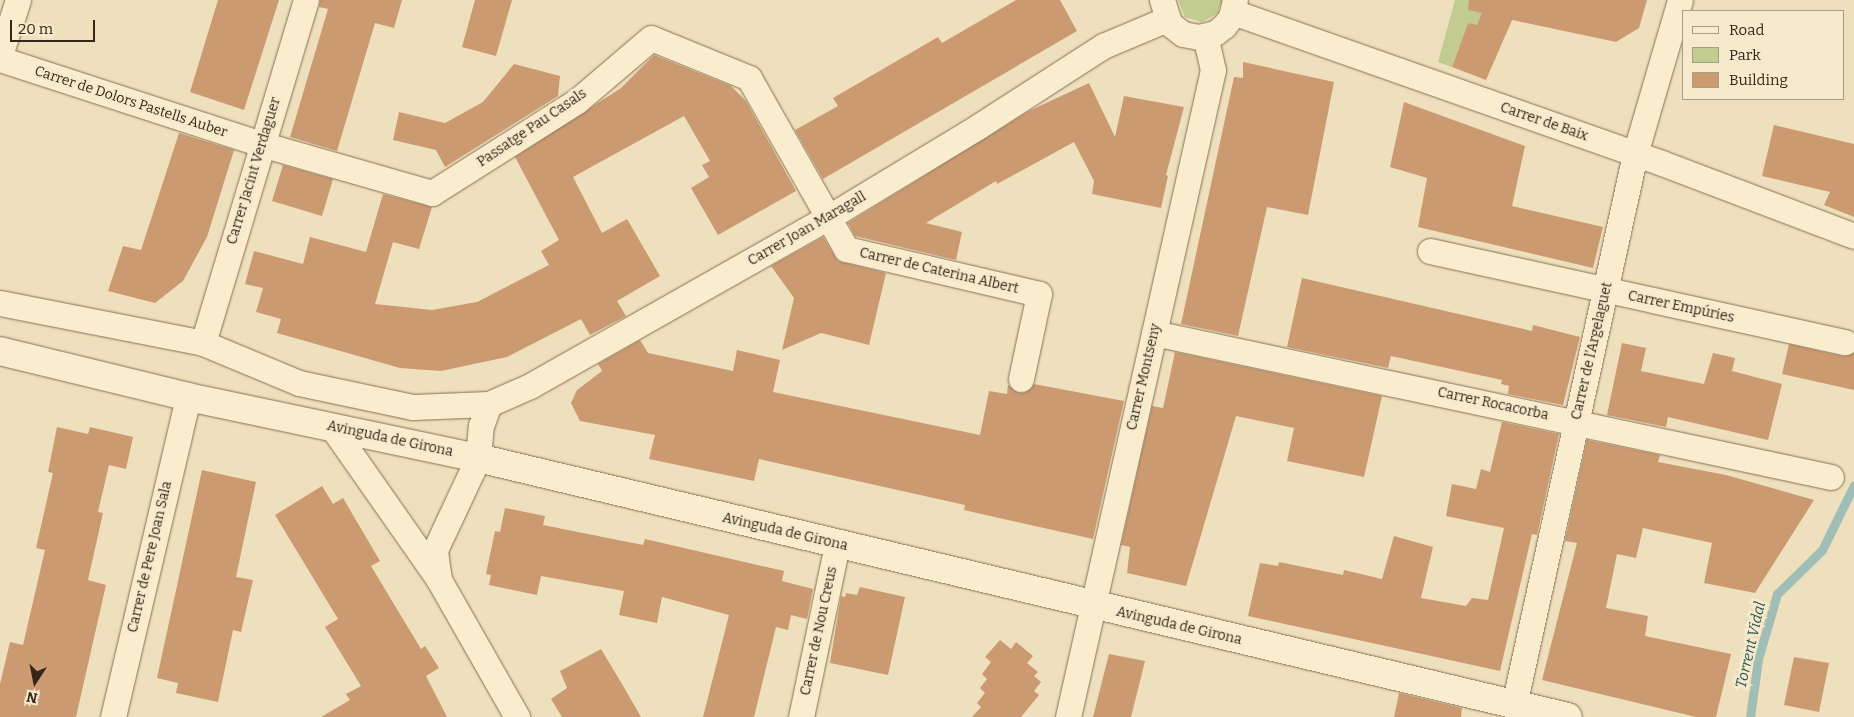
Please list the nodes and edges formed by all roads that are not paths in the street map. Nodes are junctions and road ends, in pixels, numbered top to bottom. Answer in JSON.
{"nodes":[{"id":1,"x":18,"y":0,"type":"edge"},
{"id":2,"x":306,"y":0,"type":"edge"},
{"id":3,"x":1680,"y":0,"type":"edge"},
{"id":4,"x":1234,"y":6,"type":"edge"},
{"id":5,"x":1164,"y":10,"type":"edge"},
{"id":6,"x":1205,"y":36,"type":"junction"},
{"id":7,"x":0,"y":56,"type":"edge"},
{"id":8,"x":0,"y":60,"type":"edge"},
{"id":9,"x":261,"y":144,"type":"junction"},
{"id":10,"x":1635,"y":154,"type":"junction"},
{"id":11,"x":829,"y":217,"type":"junction"},
{"id":12,"x":1854,"y":236,"type":"edge"},
{"id":13,"x":1430,"y":251,"type":"dead end"},
{"id":14,"x":1606,"y":290,"type":"junction"},
{"id":15,"x":0,"y":303,"type":"edge"},
{"id":16,"x":1154,"y":333,"type":"junction"},
{"id":17,"x":1846,"y":342,"type":"dead end"},
{"id":18,"x":203,"y":343,"type":"junction"},
{"id":19,"x":0,"y":351,"type":"edge"},
{"id":20,"x":1021,"y":379,"type":"dead end"},
{"id":21,"x":188,"y":397,"type":"junction"},
{"id":22,"x":489,"y":404,"type":"junction"},
{"id":23,"x":1576,"y":422,"type":"junction"},
{"id":24,"x":332,"y":427,"type":"junction"},
{"id":25,"x":478,"y":458,"type":"junction"},
{"id":26,"x":1831,"y":477,"type":"dead end"},
{"id":27,"x":838,"y":545,"type":"junction"},
{"id":28,"x":439,"y":580,"type":"junction"},
{"id":29,"x":1094,"y":606,"type":"junction"},
{"id":30,"x":1514,"y":705,"type":"junction"},
{"id":31,"x":113,"y":717,"type":"edge"},
{"id":32,"x":517,"y":717,"type":"edge"},
{"id":33,"x":801,"y":717,"type":"edge"},
{"id":34,"x":1068,"y":717,"type":"edge"},
{"id":35,"x":1568,"y":717,"type":"edge"}],
"edges":[{"from":1,"to":7,"type":"street"},
{"from":2,"to":9,"type":"street","name":"Carrer Jacint Verdaguer"},
{"from":3,"to":10,"type":"street","name":"Carrer de l'Argelaguet"},
{"from":4,"to":6,"type":"street"},
{"from":4,"to":10,"type":"street","name":"Carrer de Baix"},
{"from":5,"to":6,"type":"street"},
{"from":5,"to":11,"type":"street","name":"Carrer Joan Maragall"},
{"from":6,"to":16,"type":"street","name":"Carrer Montseny"},
{"from":8,"to":9,"type":"street","name":"Carrer de Dolors Pastells Auber"},
{"from":9,"to":11,"type":"street","name":"Passatge Pau Casals"},
{"from":9,"to":18,"type":"street","name":"Carrer Jacint Verdaguer"},
{"from":10,"to":12,"type":"street","name":"Carrer de Baix"},
{"from":10,"to":14,"type":"street","name":"Carrer de l'Argelaguet"},
{"from":11,"to":20,"type":"street","name":"Carrer de Caterina Albert"},
{"from":11,"to":22,"type":"street","name":"Carrer Joan Maragall"},
{"from":13,"to":14,"type":"street","name":"Carrer Empúries"},
{"from":14,"to":17,"type":"street","name":"Carrer Empúries"},
{"from":14,"to":23,"type":"street","name":"Carrer de l'Argelaguet"},
{"from":15,"to":18,"type":"street"},
{"from":16,"to":23,"type":"street","name":"Carrer Rocacorba"},
{"from":16,"to":29,"type":"street","name":"Carrer Montseny"},
{"from":18,"to":22,"type":"street"},
{"from":19,"to":21,"type":"main road","name":"Avinguda de Girona"},
{"from":21,"to":24,"type":"main road","name":"Avinguda de Girona"},
{"from":21,"to":31,"type":"street","name":"Carrer de Pere Joan Sala"},
{"from":22,"to":25,"type":"street"},
{"from":23,"to":26,"type":"street","name":"Carrer Rocacorba"},
{"from":23,"to":30,"type":"street","name":"Carrer de l'Argelaguet"},
{"from":24,"to":25,"type":"main road","name":"Avinguda de Girona"},
{"from":24,"to":28,"type":"street"},
{"from":25,"to":27,"type":"main road","name":"Avinguda de Girona"},
{"from":25,"to":28,"type":"street"},
{"from":27,"to":29,"type":"main road","name":"Avinguda de Girona"},
{"from":27,"to":33,"type":"street","name":"Carrer de Nou Creus"},
{"from":28,"to":32,"type":"street"},
{"from":29,"to":30,"type":"main road","name":"Avinguda de Girona"},
{"from":29,"to":34,"type":"street","name":"Carrer Montseny"},
{"from":30,"to":35,"type":"main road","name":"Avinguda de Girona"}]}
